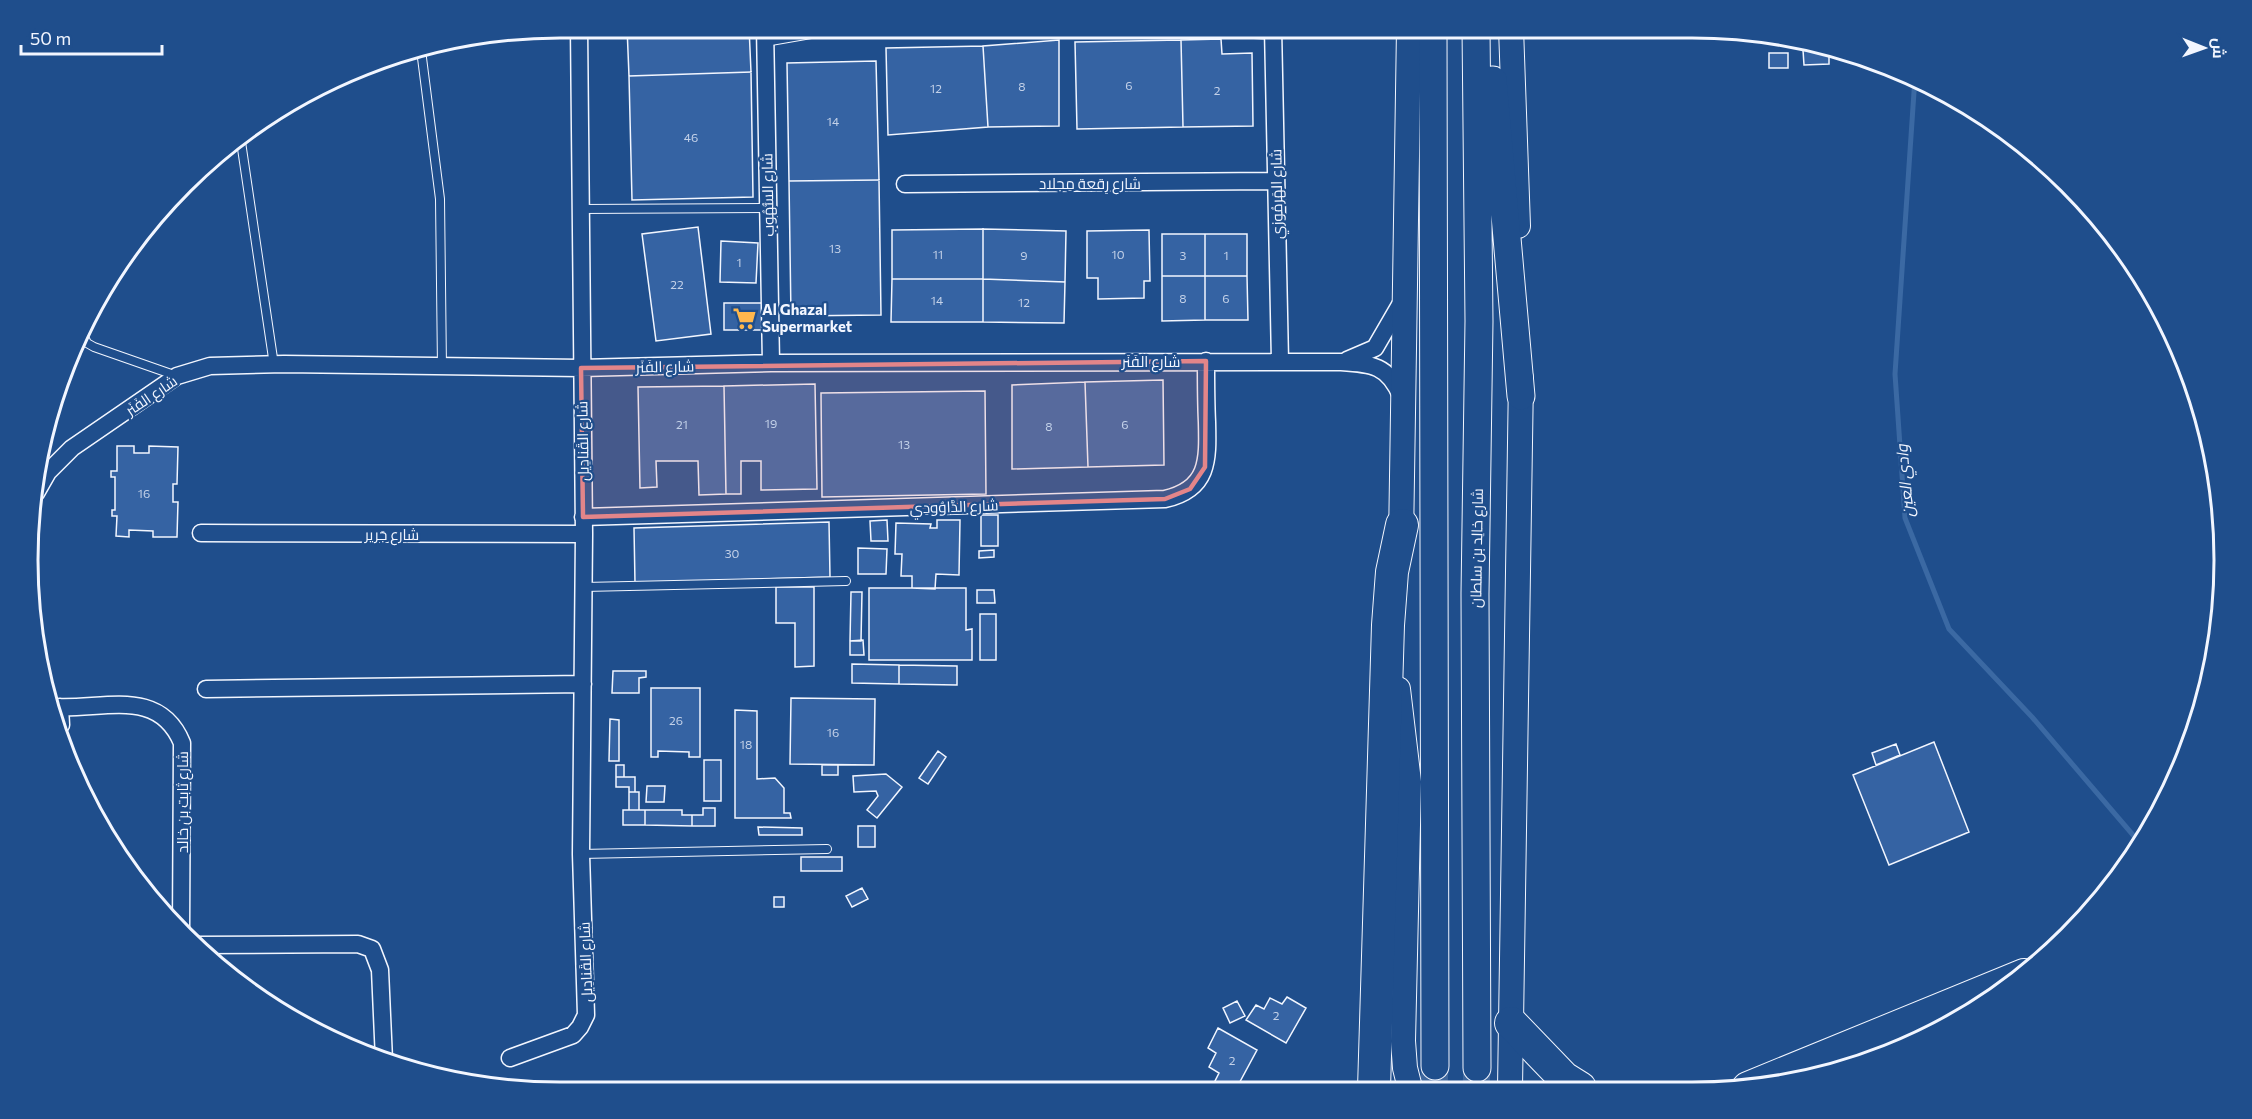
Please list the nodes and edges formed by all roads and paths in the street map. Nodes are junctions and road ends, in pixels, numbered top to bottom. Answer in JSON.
{"nodes":[{"id":1,"x":579,"y":37,"type":"edge"},
{"id":2,"x":765,"y":37,"type":"edge"},
{"id":3,"x":1273,"y":37,"type":"edge"},
{"id":4,"x":1409,"y":37,"type":"edge"},
{"id":5,"x":1433,"y":37,"type":"edge"},
{"id":6,"x":1476,"y":37,"type":"edge"},
{"id":7,"x":1490,"y":37,"type":"edge"},
{"id":8,"x":1510,"y":37,"type":"edge"},
{"id":9,"x":422,"y":56,"type":"edge"},
{"id":10,"x":242,"y":145,"type":"edge"},
{"id":11,"x":1275,"y":181,"type":"junction"},
{"id":12,"x":905,"y":184,"type":"dead end"},
{"id":13,"x":766,"y":208,"type":"junction"},
{"id":14,"x":581,"y":209,"type":"junction"},
{"id":15,"x":1405,"y":297,"type":"junction"},
{"id":16,"x":86,"y":341,"type":"edge"},
{"id":17,"x":1206,"y":361,"type":"junction"},
{"id":18,"x":1280,"y":361,"type":"junction"},
{"id":19,"x":1341,"y":362,"type":"junction"},
{"id":20,"x":771,"y":363,"type":"junction"},
{"id":21,"x":274,"y":365,"type":"junction"},
{"id":22,"x":442,"y":368,"type":"junction"},
{"id":23,"x":581,"y":368,"type":"junction"},
{"id":24,"x":177,"y":376,"type":"junction"},
{"id":25,"x":1521,"y":396,"type":"junction"},
{"id":26,"x":1404,"y":403,"type":"junction"},
{"id":27,"x":44,"y":479,"type":"edge"},
{"id":28,"x":1402,"y":525,"type":"junction"},
{"id":29,"x":584,"y":526,"type":"junction"},
{"id":30,"x":201,"y":534,"type":"dead end"},
{"id":31,"x":846,"y":581,"type":"dead end"},
{"id":32,"x":584,"y":587,"type":"junction"},
{"id":33,"x":583,"y":684,"type":"junction"},
{"id":34,"x":206,"y":689,"type":"dead end"},
{"id":35,"x":1398,"y":689,"type":"junction"},
{"id":36,"x":58,"y":707,"type":"edge"},
{"id":37,"x":827,"y":849,"type":"dead end"},
{"id":38,"x":581,"y":854,"type":"junction"},
{"id":39,"x":181,"y":919,"type":"edge"},
{"id":40,"x":207,"y":945,"type":"edge"},
{"id":41,"x":1988,"y":990,"type":"edge"},
{"id":42,"x":1511,"y":1023,"type":"junction"},
{"id":43,"x":384,"y":1051,"type":"edge"},
{"id":44,"x":1511,"y":1055,"type":"junction"},
{"id":45,"x":510,"y":1058,"type":"dead end"},
{"id":46,"x":1838,"y":1059,"type":"edge"},
{"id":47,"x":1434,"y":1066,"type":"tunnel mouth"},
{"id":48,"x":1813,"y":1067,"type":"edge"},
{"id":49,"x":1477,"y":1068,"type":"tunnel mouth"},
{"id":50,"x":1374,"y":1082,"type":"edge"},
{"id":51,"x":1388,"y":1082,"type":"edge"},
{"id":52,"x":1408,"y":1082,"type":"edge"},
{"id":53,"x":1498,"y":1082,"type":"tunnel mouth"},
{"id":54,"x":1510,"y":1082,"type":"edge"},
{"id":55,"x":1570,"y":1082,"type":"edge"}],
"edges":[{"from":1,"to":14,"type":"street","name":"شارع القَنادِيل"},
{"from":2,"to":13,"type":"street","name":"شارع السُّهُوب"},
{"from":3,"to":11,"type":"street","name":"شارع الهَرمُوزي"},
{"from":4,"to":15,"type":"main road"},
{"from":5,"to":47,"type":"main road"},
{"from":6,"to":49,"type":"main road","name":"شارع خالِد بن سلطان"},
{"from":7,"to":25,"type":"main road"},
{"from":8,"to":25,"type":"main road"},
{"from":9,"to":22,"type":"lane"},
{"from":10,"to":21,"type":"lane"},
{"from":11,"to":12,"type":"street","name":"شارع رِقعة مِجلاد"},
{"from":11,"to":18,"type":"street","name":"شارع الهَرمُوزي"},
{"from":13,"to":14,"type":"lane"},
{"from":13,"to":20,"type":"street","name":"شارع السُّهُوب"},
{"from":14,"to":23,"type":"street","name":"شارع القَنادِيل"},
{"from":15,"to":19,"type":"street","name":"شارع الفَنَر"},
{"from":15,"to":26,"type":"main road"},
{"from":16,"to":24,"type":"lane"},
{"from":17,"to":18,"type":"street","name":"شارع الفَنَر"},
{"from":17,"to":20,"type":"street","name":"شارع الفَنَر"},
{"from":17,"to":29,"type":"street","name":"شارع الدَّاوُودِي"},
{"from":18,"to":19,"type":"street","name":"شارع الفَنَر"},
{"from":19,"to":26,"type":"street","name":"شارع الفَنَر"},
{"from":20,"to":23,"type":"street","name":"شارع الفَنَر"},
{"from":21,"to":22,"type":"street","name":"شارع الفَنَر"},
{"from":21,"to":24,"type":"street","name":"شارع الفَنَر"},
{"from":22,"to":23,"type":"street","name":"شارع الفَنَر"},
{"from":23,"to":29,"type":"street","name":"شارع القَنادِيل"},
{"from":24,"to":27,"type":"street","name":"شارع الفَنَر"},
{"from":25,"to":42,"type":"main road"},
{"from":26,"to":28,"type":"main road"},
{"from":28,"to":35,"type":"main road"},
{"from":28,"to":50,"type":"highway"},
{"from":29,"to":30,"type":"street","name":"شارع جَرير"},
{"from":29,"to":32,"type":"street","name":"شارع القَنادِيل"},
{"from":31,"to":32,"type":"lane"},
{"from":32,"to":33,"type":"street","name":"شارع القَنادِيل"},
{"from":33,"to":34,"type":"street"},
{"from":33,"to":38,"type":"street","name":"شارع القَنادِيل"},
{"from":35,"to":51,"type":"main road"},
{"from":35,"to":52,"type":"main road"},
{"from":36,"to":39,"type":"street","name":"شارع ثابت بن خالد"},
{"from":37,"to":38,"type":"lane"},
{"from":38,"to":45,"type":"street","name":"شارع القَنادِيل"},
{"from":40,"to":43,"type":"street"},
{"from":41,"to":46,"type":"highway"},
{"from":42,"to":44,"type":"main road"},
{"from":42,"to":55,"type":"highway"},
{"from":44,"to":53,"type":"main road"},
{"from":44,"to":54,"type":"main road"},
{"from":46,"to":48,"type":"highway"}]}
